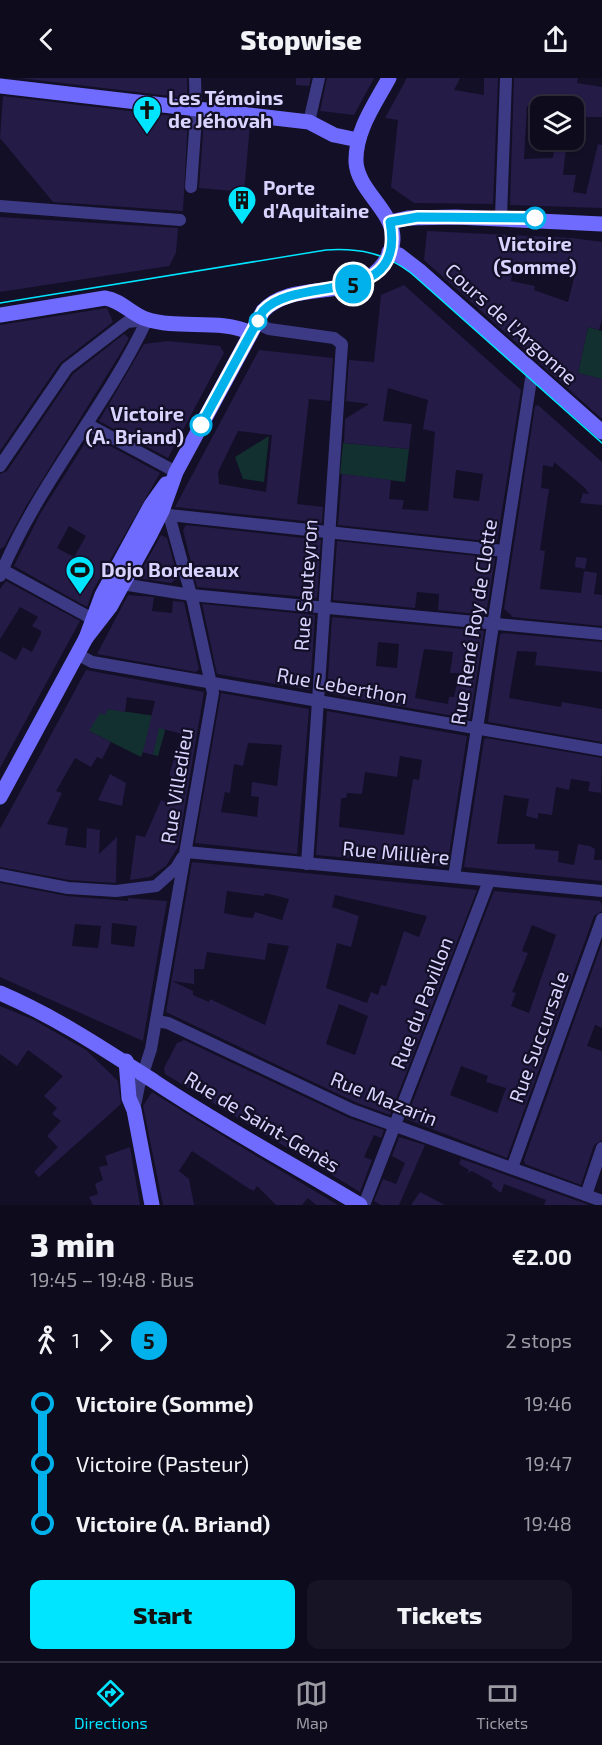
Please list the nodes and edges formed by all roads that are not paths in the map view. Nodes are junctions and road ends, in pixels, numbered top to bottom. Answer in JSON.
{"nodes":[{"id":1,"x":195,"y":78,"type":"edge"},
{"id":2,"x":320,"y":78,"type":"edge"},
{"id":3,"x":389,"y":78,"type":"edge"},
{"id":4,"x":506,"y":78,"type":"edge"},
{"id":5,"x":0,"y":86,"type":"edge"},
{"id":6,"x":196,"y":109,"type":"junction"},
{"id":7,"x":309,"y":122,"type":"junction"},
{"id":8,"x":358,"y":140,"type":"junction"},
{"id":9,"x":191,"y":187,"type":"dead end"},
{"id":10,"x":0,"y":206,"type":"edge"},
{"id":11,"x":501,"y":217,"type":"junction"},
{"id":12,"x":180,"y":220,"type":"dead end"},
{"id":13,"x":390,"y":222,"type":"junction"},
{"id":14,"x":602,"y":224,"type":"edge"},
{"id":15,"x":389,"y":252,"type":"junction"},
{"id":16,"x":0,"y":315,"type":"edge"},
{"id":17,"x":147,"y":320,"type":"junction"},
{"id":18,"x":251,"y":334,"type":"junction"},
{"id":19,"x":532,"y":373,"type":"junction"},
{"id":20,"x":87,"y":424,"type":"junction"},
{"id":21,"x":602,"y":432,"type":"edge"},
{"id":22,"x":0,"y":466,"type":"edge"},
{"id":23,"x":176,"y":472,"type":"junction"},
{"id":24,"x":166,"y":513,"type":"junction"},
{"id":25,"x":329,"y":534,"type":"junction"},
{"id":26,"x":504,"y":551,"type":"junction"},
{"id":27,"x":1,"y":573,"type":"edge"},
{"id":28,"x":122,"y":584,"type":"junction"},
{"id":29,"x":191,"y":595,"type":"junction"},
{"id":30,"x":324,"y":608,"type":"junction"},
{"id":31,"x":95,"y":621,"type":"junction"},
{"id":32,"x":493,"y":623,"type":"junction"},
{"id":33,"x":602,"y":634,"type":"edge"},
{"id":34,"x":77,"y":654,"type":"junction"},
{"id":35,"x":212,"y":683,"type":"junction"},
{"id":36,"x":318,"y":701,"type":"junction"},
{"id":37,"x":477,"y":729,"type":"junction"},
{"id":38,"x":602,"y":750,"type":"edge"},
{"id":39,"x":0,"y":797,"type":"edge"},
{"id":40,"x":186,"y":852,"type":"junction"},
{"id":41,"x":307,"y":864,"type":"junction"},
{"id":42,"x":0,"y":875,"type":"edge"},
{"id":43,"x":454,"y":877,"type":"junction"},
{"id":44,"x":489,"y":881,"type":"junction"},
{"id":45,"x":162,"y":883,"type":"junction"},
{"id":46,"x":602,"y":891,"type":"edge"},
{"id":47,"x":176,"y":904,"type":"junction"},
{"id":48,"x":602,"y":919,"type":"edge"},
{"id":49,"x":0,"y":993,"type":"edge"},
{"id":50,"x":156,"y":1020,"type":"junction"},
{"id":51,"x":126,"y":1061,"type":"junction"},
{"id":52,"x":144,"y":1074,"type":"junction"},
{"id":53,"x":134,"y":1110,"type":"junction"},
{"id":54,"x":395,"y":1126,"type":"junction"},
{"id":55,"x":602,"y":1148,"type":"edge"},
{"id":56,"x":512,"y":1168,"type":"junction"},
{"id":57,"x":586,"y":1195,"type":"junction"},
{"id":58,"x":602,"y":1201,"type":"edge"},
{"id":59,"x":152,"y":1205,"type":"edge"},
{"id":60,"x":362,"y":1205,"type":"edge"}],
"edges":[{"from":1,"to":6,"type":"street"},
{"from":2,"to":7,"type":"street"},
{"from":3,"to":8,"type":"main road"},
{"from":4,"to":11,"type":"street"},
{"from":5,"to":6,"type":"main road"},
{"from":6,"to":7,"type":"main road"},
{"from":6,"to":9,"type":"street"},
{"from":7,"to":8,"type":"main road"},
{"from":8,"to":13,"type":"main road"},
{"from":10,"to":12,"type":"street"},
{"from":11,"to":13,"type":"main road"},
{"from":11,"to":14,"type":"main road"},
{"from":13,"to":15,"type":"main road"},
{"from":15,"to":18,"type":"main road"},
{"from":15,"to":19,"type":"main road","name":"Cours de l'Argonne"},
{"from":16,"to":17,"type":"main road"},
{"from":17,"to":18,"type":"main road"},
{"from":17,"to":20,"type":"street"},
{"from":17,"to":22,"type":"street"},
{"from":18,"to":23,"type":"main road"},
{"from":18,"to":25,"type":"street","name":"Rue Sauteyron"},
{"from":19,"to":21,"type":"main road","name":"Cours de l'Argonne"},
{"from":19,"to":26,"type":"street","name":"Rue René Roy de Clotte"},
{"from":20,"to":23,"type":"street"},
{"from":20,"to":27,"type":"street"},
{"from":23,"to":24,"type":"main road"},
{"from":23,"to":31,"type":"main road"},
{"from":24,"to":25,"type":"street"},
{"from":24,"to":28,"type":"main road"},
{"from":24,"to":29,"type":"street","name":"Rue Villedieu"},
{"from":25,"to":26,"type":"street"},
{"from":25,"to":30,"type":"street","name":"Rue Sauteyron"},
{"from":26,"to":32,"type":"street","name":"Rue René Roy de Clotte"},
{"from":27,"to":31,"type":"street"},
{"from":28,"to":29,"type":"street"},
{"from":28,"to":31,"type":"main road"},
{"from":29,"to":30,"type":"street"},
{"from":29,"to":35,"type":"street","name":"Rue Villedieu"},
{"from":30,"to":32,"type":"street"},
{"from":30,"to":36,"type":"street","name":"Rue Sauteyron"},
{"from":31,"to":34,"type":"main road"},
{"from":32,"to":33,"type":"street"},
{"from":32,"to":37,"type":"street","name":"Rue René Roy de Clotte"},
{"from":34,"to":35,"type":"street","name":"Rue Leberthon"},
{"from":34,"to":39,"type":"main road"},
{"from":35,"to":36,"type":"street","name":"Rue Leberthon"},
{"from":35,"to":40,"type":"street","name":"Rue Villedieu"},
{"from":36,"to":37,"type":"street","name":"Rue Leberthon"},
{"from":36,"to":41,"type":"street","name":"Rue Sauteyron"},
{"from":37,"to":38,"type":"street","name":"Rue Leberthon"},
{"from":37,"to":43,"type":"street","name":"Rue René Roy de Clotte"},
{"from":40,"to":41,"type":"street","name":"Rue Millière"},
{"from":40,"to":45,"type":"street"},
{"from":40,"to":47,"type":"street","name":"Rue Villedieu"},
{"from":41,"to":43,"type":"street","name":"Rue Millière"},
{"from":42,"to":45,"type":"street"},
{"from":43,"to":44,"type":"street","name":"Rue Millière"},
{"from":44,"to":46,"type":"street","name":"Rue Millière"},
{"from":44,"to":54,"type":"street","name":"Rue du Pavillon"},
{"from":45,"to":47,"type":"street"},
{"from":47,"to":50,"type":"street","name":"Rue Villedieu"},
{"from":48,"to":56,"type":"street","name":"Rue Succursale"},
{"from":49,"to":51,"type":"main road","name":"Rue de Saint-Genès"},
{"from":50,"to":52,"type":"street","name":"Rue Villedieu"},
{"from":50,"to":54,"type":"street","name":"Rue Mazarin"},
{"from":51,"to":52,"type":"main road","name":"Rue de Saint-Genès"},
{"from":51,"to":53,"type":"main road"},
{"from":52,"to":53,"type":"street","name":"Rue Villedieu"},
{"from":52,"to":60,"type":"main road","name":"Rue de Saint-Genès"},
{"from":53,"to":59,"type":"main road"},
{"from":54,"to":56,"type":"street","name":"Rue Mazarin"},
{"from":54,"to":60,"type":"street","name":"Rue du Pavillon"},
{"from":55,"to":57,"type":"street"},
{"from":56,"to":57,"type":"street","name":"Rue Mazarin"},
{"from":57,"to":58,"type":"street","name":"Rue Mazarin"}]}
